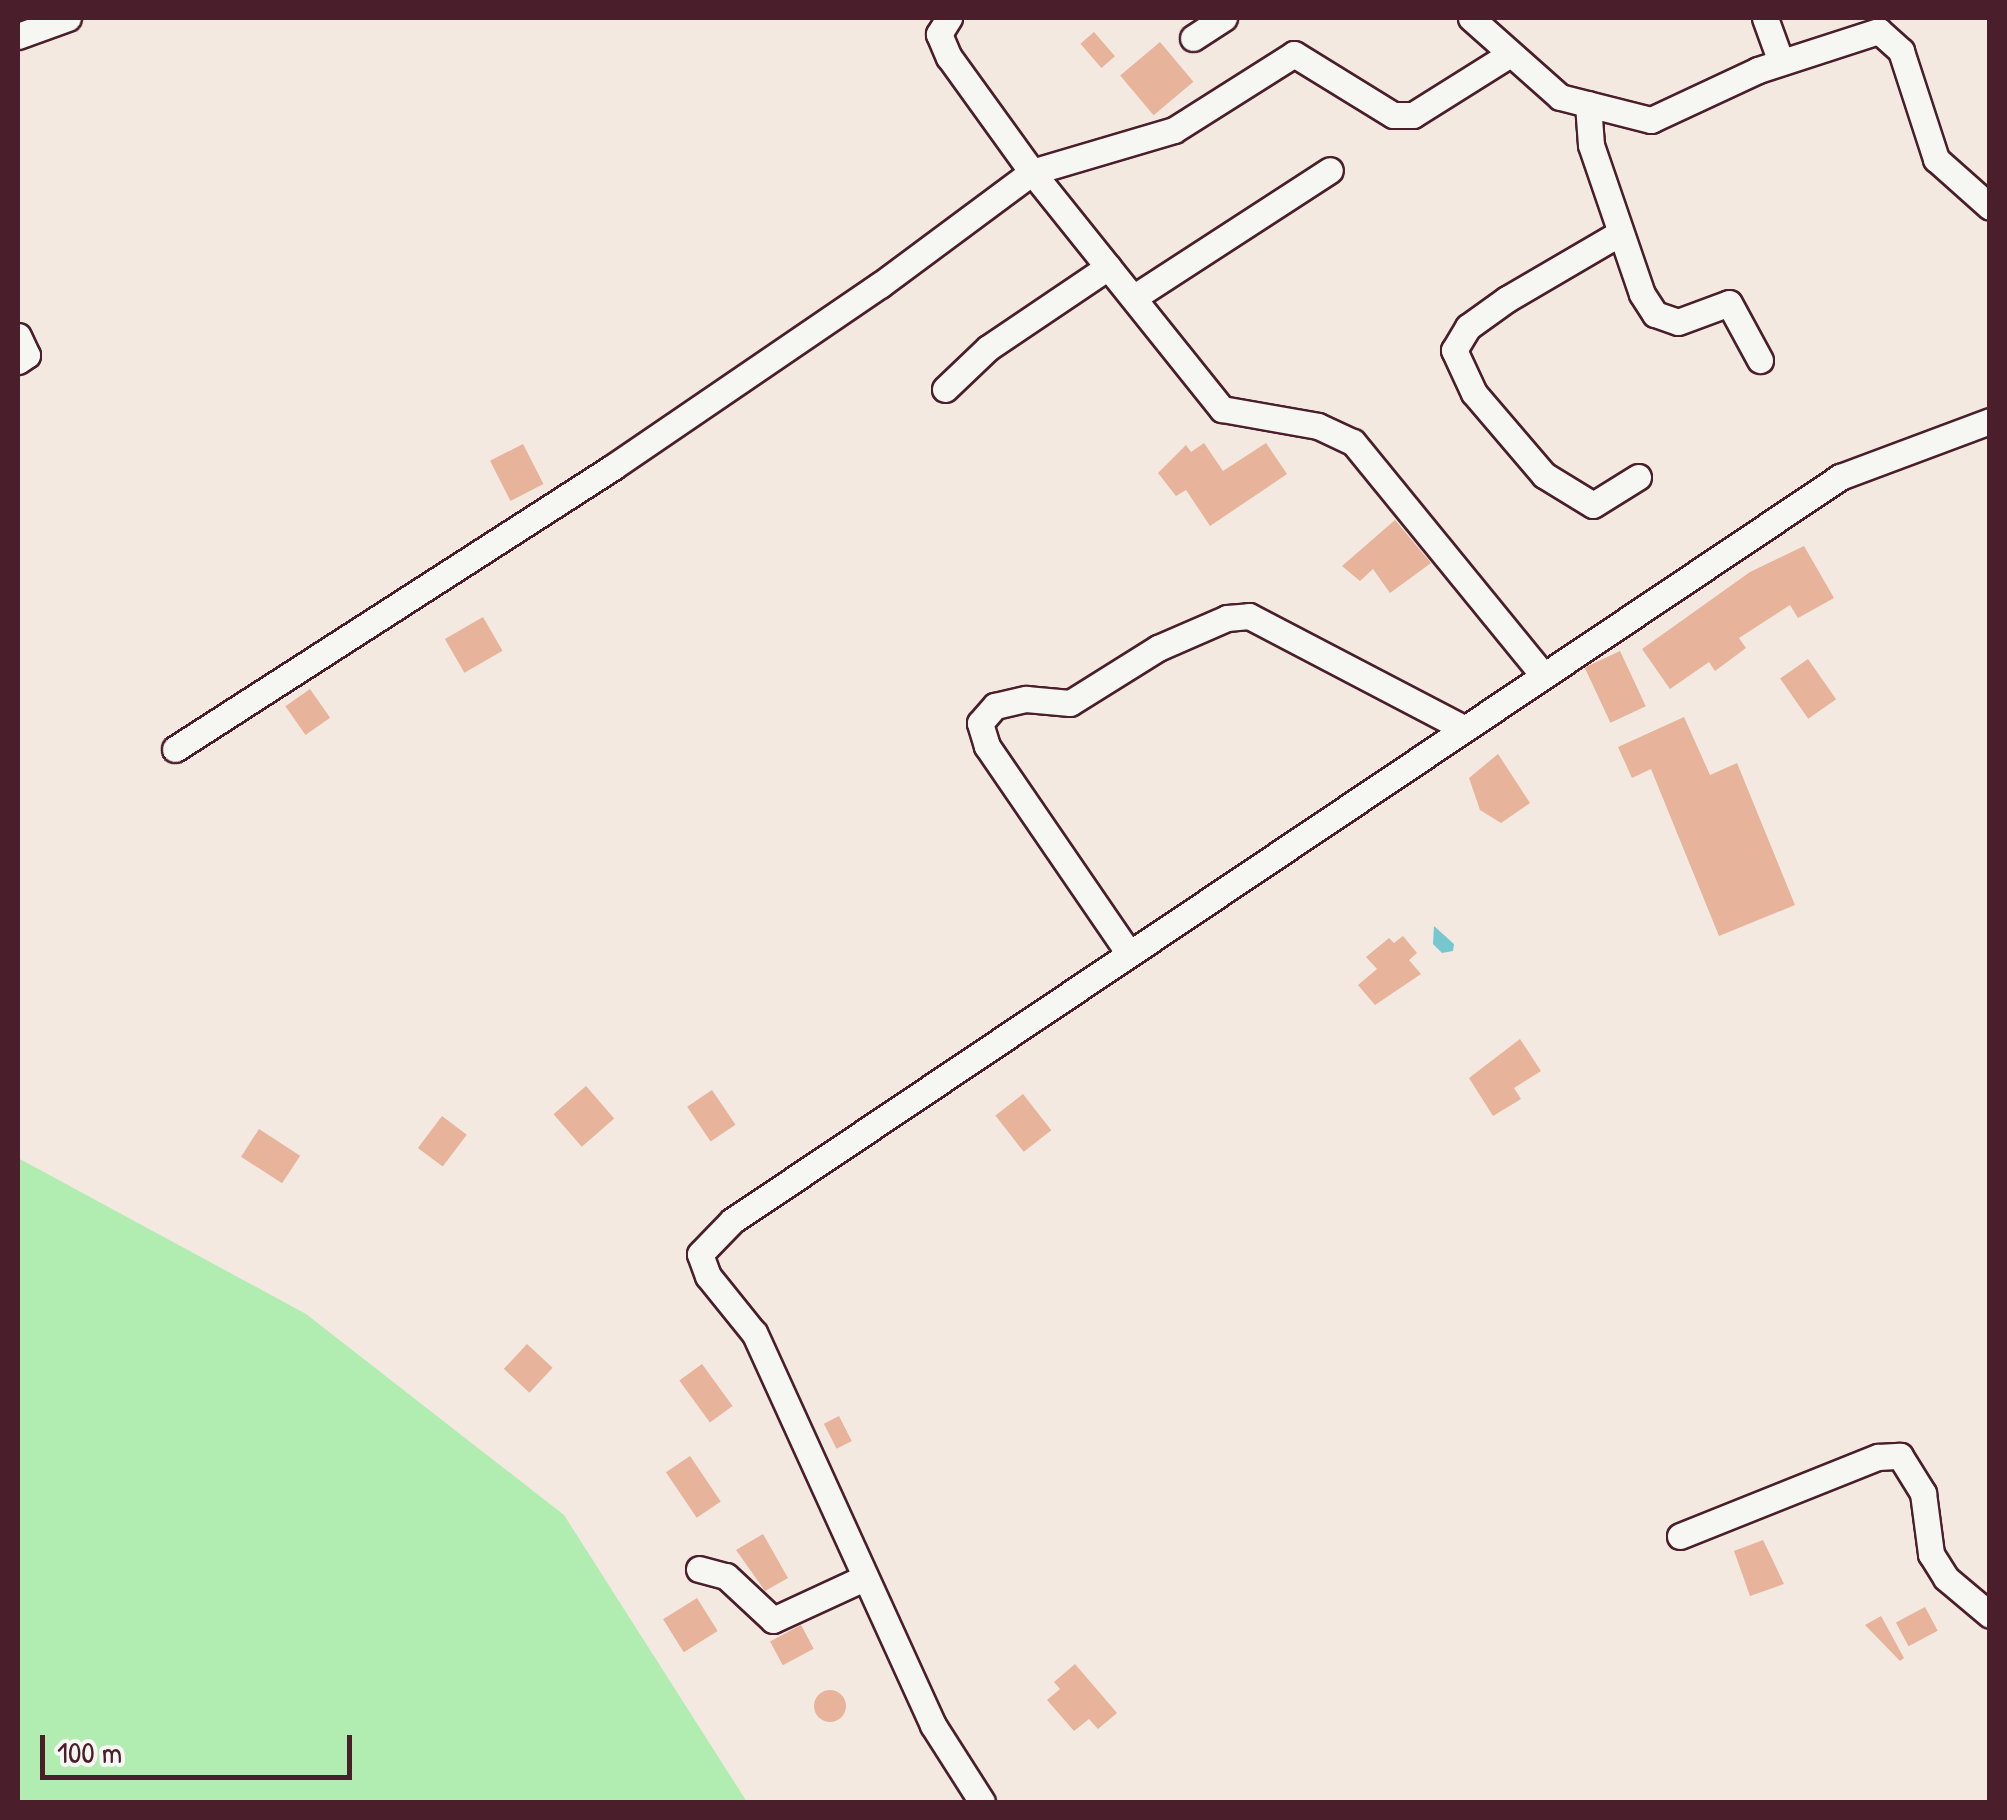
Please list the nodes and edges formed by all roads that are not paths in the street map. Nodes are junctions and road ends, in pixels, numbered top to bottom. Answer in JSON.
{"nodes":[{"id":1,"x":68,"y":18,"type":"edge"},
{"id":2,"x":949,"y":18,"type":"edge"},
{"id":3,"x":1224,"y":18,"type":"edge"},
{"id":4,"x":1471,"y":18,"type":"edge"},
{"id":5,"x":1765,"y":18,"type":"edge"},
{"id":6,"x":18,"y":36,"type":"edge"},
{"id":7,"x":1193,"y":38,"type":"dead end"},
{"id":8,"x":1508,"y":56,"type":"junction"},
{"id":9,"x":1782,"y":62,"type":"junction"},
{"id":10,"x":1588,"y":104,"type":"junction"},
{"id":11,"x":1330,"y":170,"type":"dead end"},
{"id":12,"x":1032,"y":172,"type":"junction"},
{"id":13,"x":1990,"y":207,"type":"edge"},
{"id":14,"x":1620,"y":233,"type":"junction"},
{"id":15,"x":1108,"y":267,"type":"junction"},
{"id":16,"x":1136,"y":296,"type":"junction"},
{"id":17,"x":18,"y":336,"type":"edge"},
{"id":18,"x":1760,"y":360,"type":"dead end"},
{"id":19,"x":18,"y":361,"type":"edge"},
{"id":20,"x":945,"y":389,"type":"dead end"},
{"id":21,"x":1990,"y":421,"type":"edge"},
{"id":22,"x":1638,"y":478,"type":"dead end"},
{"id":23,"x":1542,"y":674,"type":"junction"},
{"id":24,"x":1463,"y":728,"type":"junction"},
{"id":25,"x":175,"y":749,"type":"dead end"},
{"id":26,"x":1128,"y":952,"type":"junction"},
{"id":27,"x":1680,"y":1536,"type":"dead end"},
{"id":28,"x":700,"y":1569,"type":"dead end"},
{"id":29,"x":864,"y":1578,"type":"junction"},
{"id":30,"x":1990,"y":1615,"type":"edge"},
{"id":31,"x":982,"y":1802,"type":"edge"}],
"edges":[{"from":1,"to":6,"type":"street"},
{"from":2,"to":12,"type":"street"},
{"from":3,"to":7,"type":"street"},
{"from":4,"to":8,"type":"street"},
{"from":5,"to":9,"type":"street"},
{"from":8,"to":10,"type":"street"},
{"from":8,"to":12,"type":"street"},
{"from":9,"to":10,"type":"street"},
{"from":9,"to":13,"type":"street"},
{"from":10,"to":14,"type":"street"},
{"from":11,"to":16,"type":"street"},
{"from":12,"to":15,"type":"street"},
{"from":12,"to":25,"type":"street"},
{"from":14,"to":18,"type":"street"},
{"from":14,"to":22,"type":"street"},
{"from":15,"to":16,"type":"street"},
{"from":15,"to":20,"type":"street"},
{"from":16,"to":23,"type":"street"},
{"from":17,"to":19,"type":"street"},
{"from":21,"to":23,"type":"street"},
{"from":23,"to":24,"type":"street"},
{"from":24,"to":26,"type":"street"},
{"from":24,"to":26,"type":"street"},
{"from":26,"to":29,"type":"street"},
{"from":27,"to":30,"type":"street"},
{"from":28,"to":29,"type":"street"},
{"from":29,"to":31,"type":"street"}]}
